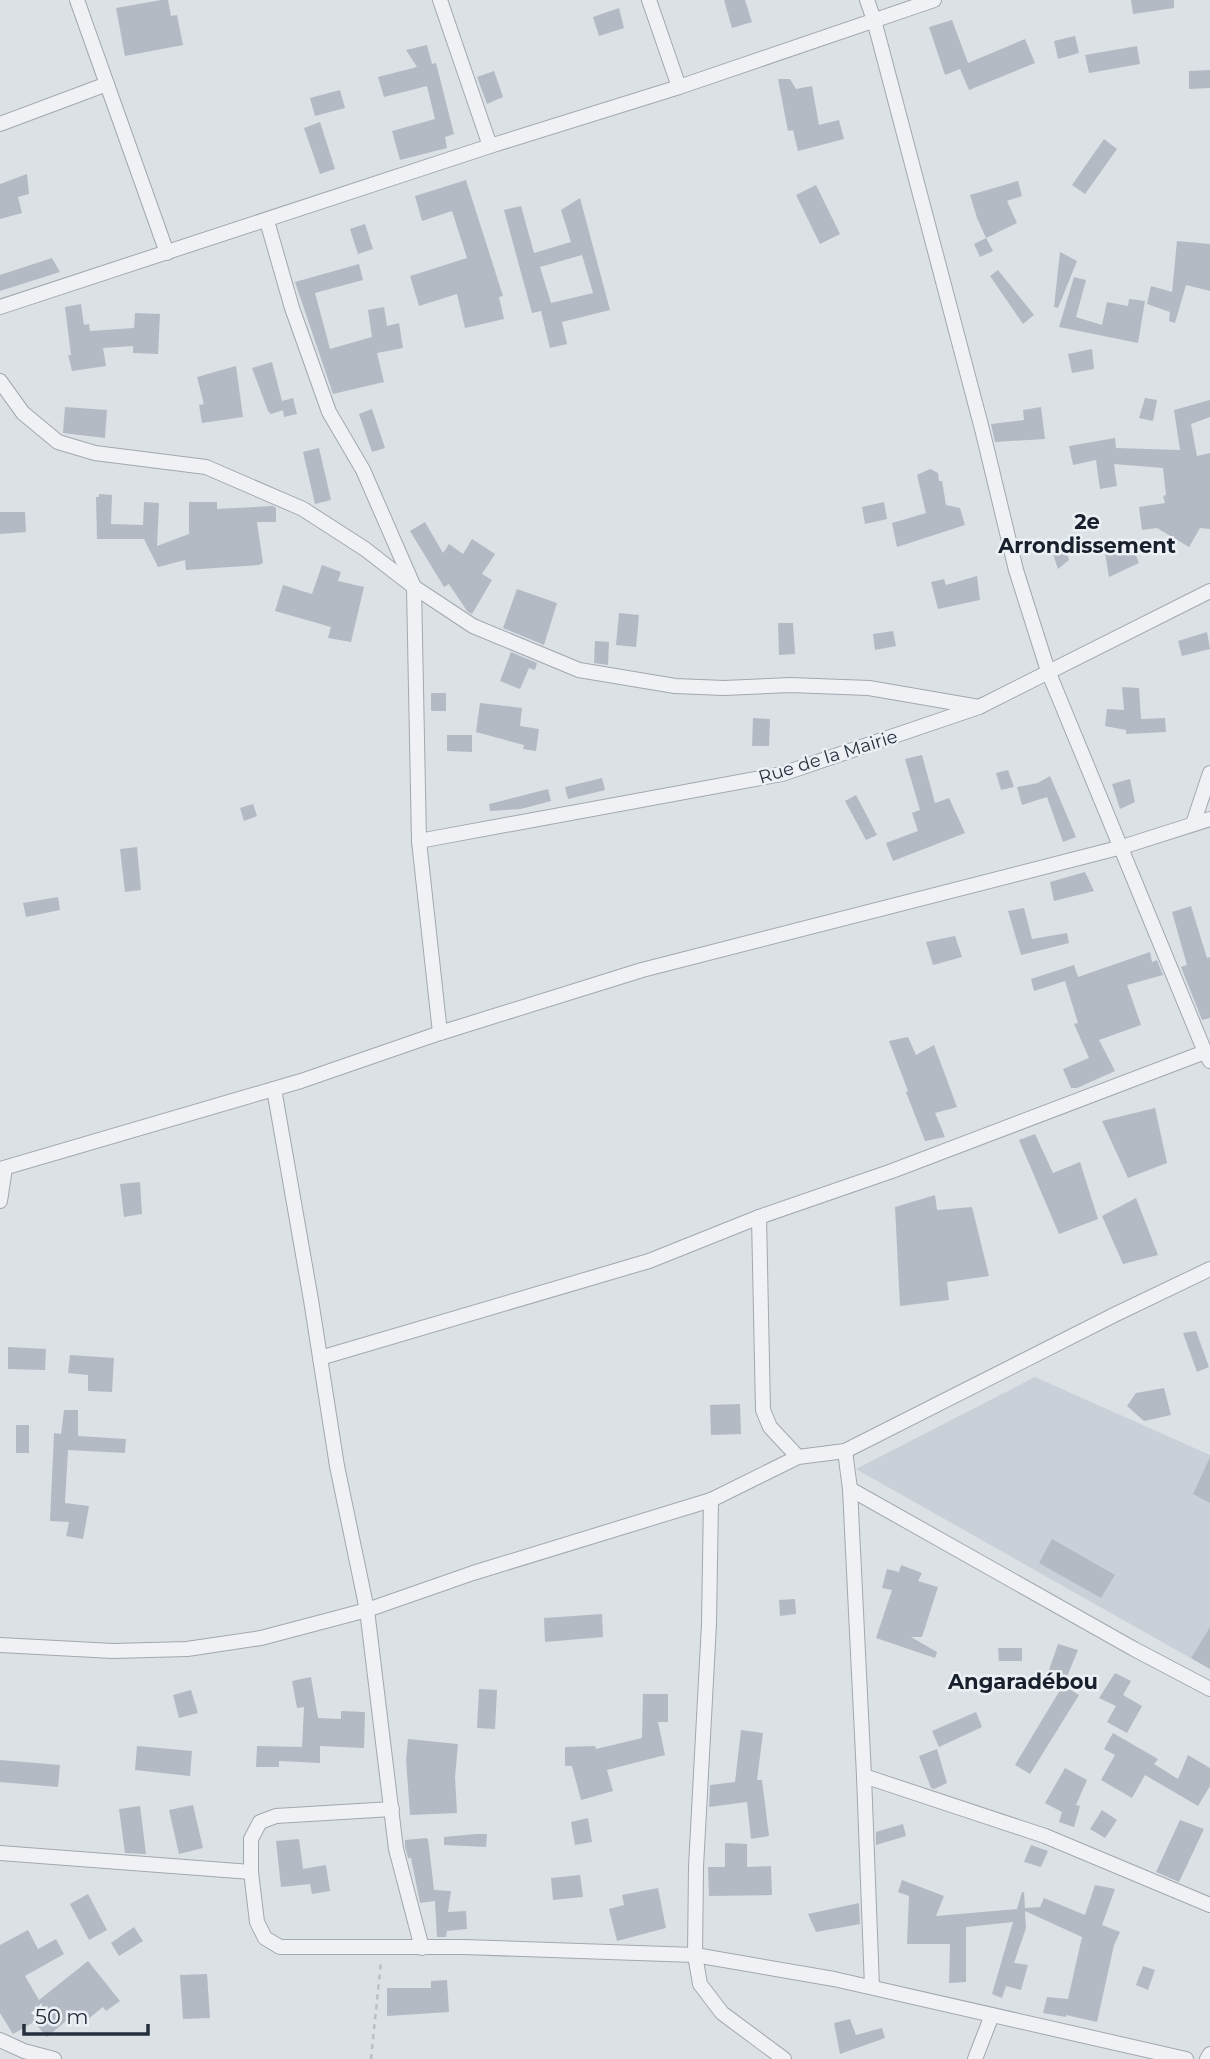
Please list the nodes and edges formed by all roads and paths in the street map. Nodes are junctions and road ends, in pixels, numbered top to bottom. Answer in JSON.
{"nodes":[{"id":1,"x":77,"y":0,"type":"edge"},
{"id":2,"x":440,"y":0,"type":"edge"},
{"id":3,"x":649,"y":0,"type":"edge"},
{"id":4,"x":867,"y":0,"type":"edge"},
{"id":5,"x":934,"y":0,"type":"edge"},
{"id":6,"x":874,"y":20,"type":"junction"},
{"id":7,"x":107,"y":84,"type":"junction"},
{"id":8,"x":679,"y":87,"type":"junction"},
{"id":9,"x":0,"y":124,"type":"edge"},
{"id":10,"x":490,"y":146,"type":"junction"},
{"id":11,"x":267,"y":221,"type":"junction"},
{"id":12,"x":167,"y":253,"type":"junction"},
{"id":13,"x":0,"y":307,"type":"edge"},
{"id":14,"x":0,"y":381,"type":"edge"},
{"id":15,"x":414,"y":587,"type":"junction"},
{"id":16,"x":1210,"y":591,"type":"edge"},
{"id":17,"x":1048,"y":671,"type":"junction"},
{"id":18,"x":979,"y":707,"type":"junction"},
{"id":19,"x":1210,"y":773,"type":"edge"},
{"id":20,"x":1210,"y":819,"type":"edge"},
{"id":21,"x":1193,"y":824,"type":"junction"},
{"id":22,"x":419,"y":841,"type":"junction"},
{"id":23,"x":1122,"y":847,"type":"junction"},
{"id":24,"x":440,"y":1033,"type":"junction"},
{"id":25,"x":1207,"y":1057,"type":"edge"},
{"id":26,"x":274,"y":1089,"type":"junction"},
{"id":27,"x":2,"y":1168,"type":"edge"},
{"id":28,"x":0,"y":1200,"type":"edge"},
{"id":29,"x":759,"y":1217,"type":"junction"},
{"id":30,"x":1210,"y":1269,"type":"edge"},
{"id":31,"x":320,"y":1358,"type":"junction"},
{"id":32,"x":845,"y":1451,"type":"junction"},
{"id":33,"x":798,"y":1457,"type":"junction"},
{"id":34,"x":850,"y":1489,"type":"junction"},
{"id":35,"x":711,"y":1500,"type":"junction"},
{"id":36,"x":367,"y":1610,"type":"junction"},
{"id":37,"x":0,"y":1645,"type":"edge"},
{"id":38,"x":1210,"y":1689,"type":"edge"},
{"id":39,"x":864,"y":1776,"type":"junction"},
{"id":40,"x":393,"y":1809,"type":"junction"},
{"id":41,"x":0,"y":1853,"type":"edge"},
{"id":42,"x":251,"y":1872,"type":"junction"},
{"id":43,"x":1210,"y":1906,"type":"edge"},
{"id":44,"x":383,"y":1948,"type":"junction"},
{"id":45,"x":422,"y":1948,"type":"junction"},
{"id":46,"x":695,"y":1955,"type":"junction"},
{"id":47,"x":872,"y":1987,"type":"junction"},
{"id":48,"x":992,"y":2015,"type":"junction"},
{"id":49,"x":0,"y":2040,"type":"edge"},
{"id":50,"x":1210,"y":2054,"type":"edge"},
{"id":51,"x":54,"y":2059,"type":"edge"},
{"id":52,"x":371,"y":2059,"type":"edge"},
{"id":53,"x":784,"y":2059,"type":"edge"},
{"id":54,"x":975,"y":2059,"type":"edge"},
{"id":55,"x":1186,"y":2059,"type":"edge"},
{"id":56,"x":1207,"y":2059,"type":"edge"}],
"edges":[{"from":1,"to":7,"type":"street"},
{"from":2,"to":10,"type":"street"},
{"from":3,"to":8,"type":"street"},
{"from":4,"to":6,"type":"street"},
{"from":5,"to":6,"type":"street"},
{"from":6,"to":8,"type":"street"},
{"from":6,"to":17,"type":"street"},
{"from":7,"to":9,"type":"street"},
{"from":7,"to":12,"type":"street"},
{"from":8,"to":10,"type":"street"},
{"from":10,"to":11,"type":"street"},
{"from":11,"to":12,"type":"street"},
{"from":11,"to":15,"type":"street"},
{"from":12,"to":13,"type":"street"},
{"from":14,"to":15,"type":"street"},
{"from":15,"to":18,"type":"street"},
{"from":15,"to":22,"type":"street"},
{"from":16,"to":17,"type":"street","name":"Rue de la Mairie"},
{"from":17,"to":18,"type":"street","name":"Rue de la Mairie"},
{"from":17,"to":23,"type":"street"},
{"from":18,"to":22,"type":"street","name":"Rue de la Mairie"},
{"from":19,"to":21,"type":"street"},
{"from":20,"to":21,"type":"street"},
{"from":21,"to":23,"type":"street"},
{"from":22,"to":24,"type":"street"},
{"from":23,"to":24,"type":"street"},
{"from":23,"to":25,"type":"street"},
{"from":24,"to":26,"type":"street"},
{"from":25,"to":29,"type":"street"},
{"from":26,"to":27,"type":"street"},
{"from":26,"to":31,"type":"street"},
{"from":27,"to":28,"type":"street"},
{"from":29,"to":31,"type":"street"},
{"from":29,"to":33,"type":"street"},
{"from":30,"to":32,"type":"street"},
{"from":31,"to":36,"type":"street"},
{"from":32,"to":33,"type":"street"},
{"from":32,"to":34,"type":"street"},
{"from":33,"to":35,"type":"street"},
{"from":34,"to":38,"type":"street"},
{"from":34,"to":39,"type":"street"},
{"from":35,"to":36,"type":"street"},
{"from":35,"to":46,"type":"street"},
{"from":36,"to":37,"type":"street"},
{"from":36,"to":40,"type":"street"},
{"from":39,"to":43,"type":"street"},
{"from":39,"to":47,"type":"street"},
{"from":40,"to":42,"type":"street"},
{"from":40,"to":45,"type":"street"},
{"from":41,"to":42,"type":"street"},
{"from":42,"to":44,"type":"street"},
{"from":44,"to":45,"type":"street"},
{"from":44,"to":52,"type":"path"},
{"from":45,"to":46,"type":"street"},
{"from":46,"to":47,"type":"street"},
{"from":46,"to":53,"type":"street"},
{"from":47,"to":48,"type":"street"},
{"from":48,"to":54,"type":"street"},
{"from":48,"to":55,"type":"street"},
{"from":49,"to":51,"type":"street"},
{"from":50,"to":56,"type":"street"}]}
